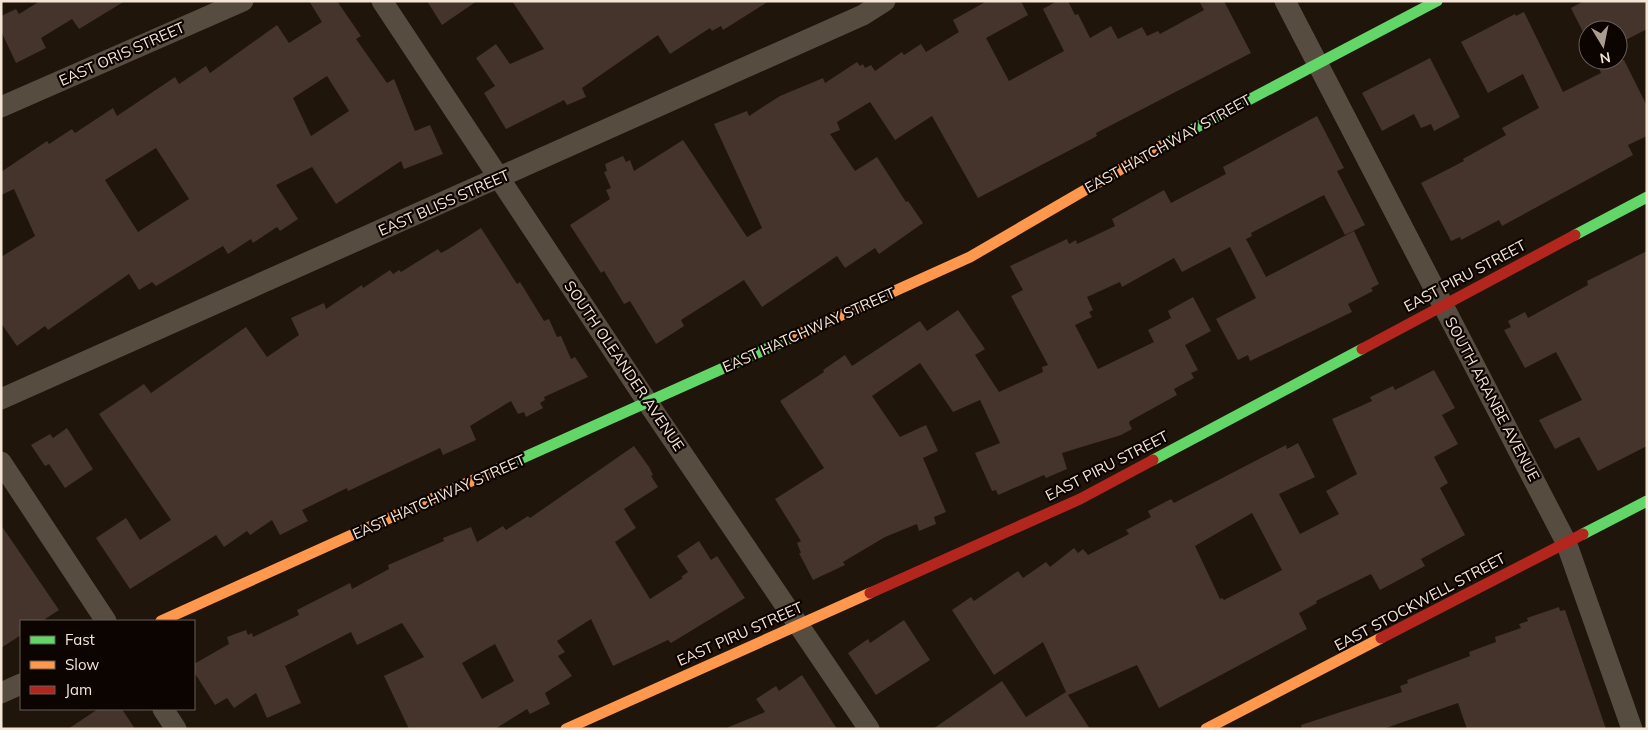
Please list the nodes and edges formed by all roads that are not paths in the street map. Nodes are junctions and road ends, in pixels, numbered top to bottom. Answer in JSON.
{"nodes":[{"id":1,"x":243,"y":1,"type":"edge"},
{"id":2,"x":382,"y":1,"type":"edge"},
{"id":3,"x":885,"y":1,"type":"edge"},
{"id":4,"x":1285,"y":1,"type":"edge"},
{"id":5,"x":1438,"y":1,"type":"edge"},
{"id":6,"x":1318,"y":63,"type":"junction"},
{"id":7,"x":1,"y":107,"type":"edge"},
{"id":8,"x":500,"y":178,"type":"junction"},
{"id":9,"x":1647,"y":197,"type":"edge"},
{"id":10,"x":1443,"y":305,"type":"junction"},
{"id":11,"x":1,"y":399,"type":"edge"},
{"id":12,"x":648,"y":403,"type":"junction"},
{"id":13,"x":1,"y":462,"type":"edge"},
{"id":14,"x":1647,"y":501,"type":"edge"},
{"id":15,"x":1566,"y":542,"type":"junction"},
{"id":16,"x":105,"y":620,"type":"edge"},
{"id":17,"x":163,"y":620,"type":"edge"},
{"id":18,"x":800,"y":624,"type":"junction"},
{"id":19,"x":20,"y":684,"type":"edge"},
{"id":20,"x":1,"y":693,"type":"edge"},
{"id":21,"x":164,"y":710,"type":"edge"},
{"id":22,"x":176,"y":729,"type":"edge"},
{"id":23,"x":566,"y":729,"type":"edge"},
{"id":24,"x":869,"y":729,"type":"edge"},
{"id":25,"x":1206,"y":729,"type":"edge"},
{"id":26,"x":1632,"y":729,"type":"edge"}],
"edges":[{"from":1,"to":7,"type":"street","name":"EAST ORIS STREET"},
{"from":2,"to":8,"type":"street","name":"SOUTH OLEANDER AVENUE"},
{"from":3,"to":8,"type":"street","name":"EAST BLISS STREET"},
{"from":4,"to":6,"type":"street","name":"SOUTH ARANBE AVENUE"},
{"from":5,"to":6,"type":"street","name":"EAST HATCHWAY STREET"},
{"from":6,"to":10,"type":"street","name":"SOUTH ARANBE AVENUE"},
{"from":6,"to":12,"type":"street","name":"EAST HATCHWAY STREET"},
{"from":8,"to":11,"type":"street","name":"EAST BLISS STREET"},
{"from":8,"to":12,"type":"street","name":"SOUTH OLEANDER AVENUE"},
{"from":9,"to":10,"type":"street","name":"EAST PIRU STREET"},
{"from":10,"to":15,"type":"street","name":"SOUTH ARANBE AVENUE"},
{"from":10,"to":18,"type":"street","name":"EAST PIRU STREET"},
{"from":12,"to":17,"type":"street","name":"EAST HATCHWAY STREET"},
{"from":12,"to":18,"type":"street","name":"SOUTH OLEANDER AVENUE"},
{"from":13,"to":16,"type":"street"},
{"from":14,"to":15,"type":"street","name":"EAST STOCKWELL STREET"},
{"from":15,"to":25,"type":"street","name":"EAST STOCKWELL STREET"},
{"from":15,"to":26,"type":"street","name":"SOUTH ARANBE AVENUE"},
{"from":18,"to":23,"type":"street","name":"EAST PIRU STREET"},
{"from":18,"to":24,"type":"street","name":"SOUTH OLEANDER AVENUE"},
{"from":19,"to":20,"type":"street"},
{"from":21,"to":22,"type":"street"}]}
